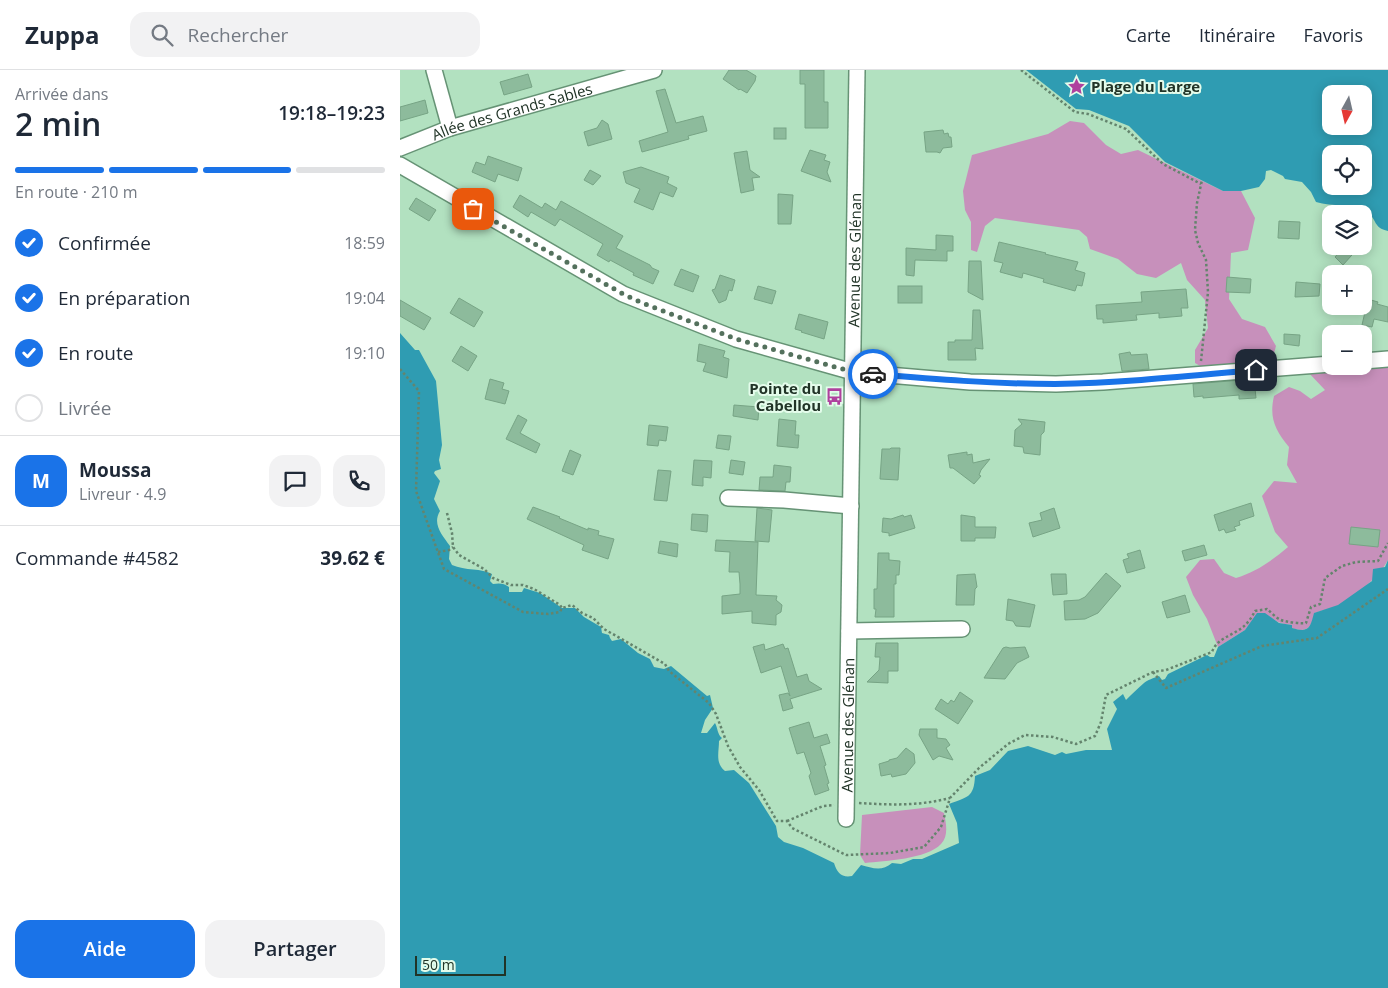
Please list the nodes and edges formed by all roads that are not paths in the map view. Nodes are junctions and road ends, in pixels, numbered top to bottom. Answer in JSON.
{"nodes":[{"id":1,"x":434,"y":70,"type":"edge"},
{"id":2,"x":654,"y":70,"type":"edge"},
{"id":3,"x":857,"y":70,"type":"edge"},
{"id":4,"x":450,"y":128,"type":"junction"},
{"id":5,"x":400,"y":148,"type":"edge"},
{"id":6,"x":400,"y":165,"type":"edge"},
{"id":7,"x":1388,"y":359,"type":"edge"},
{"id":8,"x":1372,"y":360,"type":"edge"},
{"id":9,"x":1322,"y":365,"type":"edge"},
{"id":10,"x":853,"y":372,"type":"junction"},
{"id":11,"x":728,"y":498,"type":"dead end"},
{"id":12,"x":851,"y":506,"type":"junction"},
{"id":13,"x":962,"y":629,"type":"dead end"},
{"id":14,"x":849,"y":631,"type":"junction"},
{"id":15,"x":846,"y":819,"type":"dead end"}],
"edges":[{"from":1,"to":4,"type":"street"},
{"from":2,"to":4,"type":"street","name":"Allée des Grands Sables"},
{"from":3,"to":10,"type":"street","name":"Avenue des Glénan"},
{"from":4,"to":5,"type":"street","name":"Allée des Grands Sables"},
{"from":6,"to":10,"type":"street"},
{"from":7,"to":8,"type":"street"},
{"from":9,"to":10,"type":"street"},
{"from":10,"to":12,"type":"street","name":"Avenue des Glénan"},
{"from":11,"to":12,"type":"street"},
{"from":12,"to":14,"type":"street","name":"Avenue des Glénan"},
{"from":13,"to":14,"type":"street"},
{"from":14,"to":15,"type":"street","name":"Avenue des Glénan"}]}
